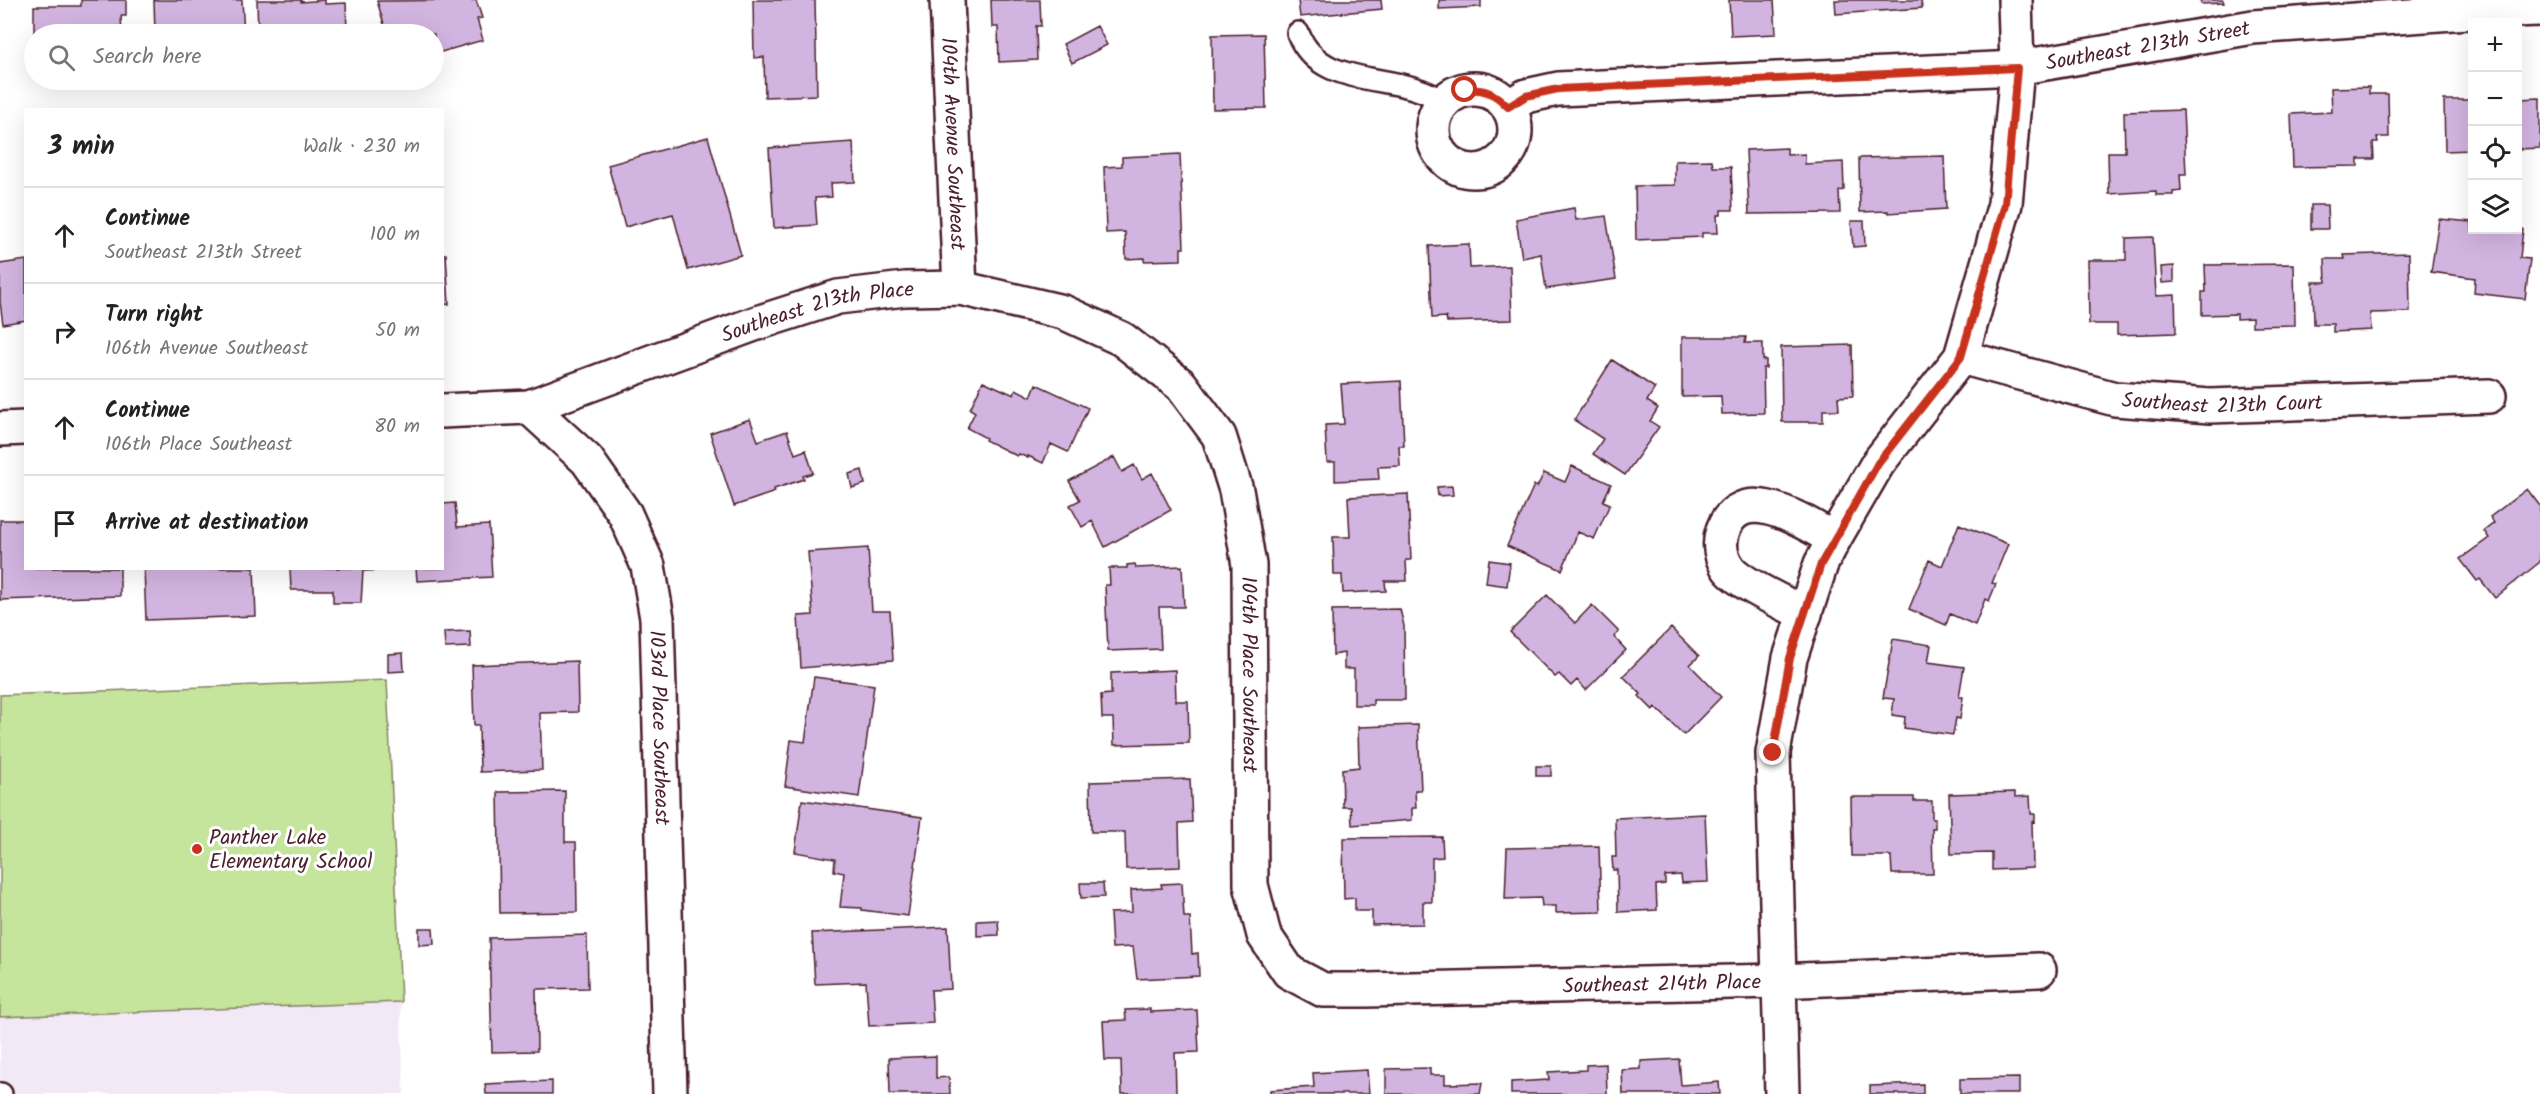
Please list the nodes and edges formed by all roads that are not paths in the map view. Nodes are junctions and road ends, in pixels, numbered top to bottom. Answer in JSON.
{"nodes":[{"id":1,"x":947,"y":0,"type":"edge"},
{"id":2,"x":2015,"y":0,"type":"edge"},
{"id":3,"x":2540,"y":9,"type":"edge"},
{"id":4,"x":1298,"y":33,"type":"dead end"},
{"id":5,"x":2017,"y":68,"type":"junction"},
{"id":6,"x":1444,"y":103,"type":"junction"},
{"id":7,"x":1508,"y":107,"type":"junction"},
{"id":8,"x":960,"y":288,"type":"junction"},
{"id":9,"x":1961,"y":357,"type":"junction"},
{"id":10,"x":1181,"y":385,"type":"joint"},
{"id":11,"x":2489,"y":396,"type":"dead end"},
{"id":12,"x":528,"y":407,"type":"junction"},
{"id":13,"x":444,"y":411,"type":"edge"},
{"id":14,"x":24,"y":428,"type":"edge"},
{"id":15,"x":0,"y":429,"type":"edge"},
{"id":16,"x":1834,"y":539,"type":"junction"},
{"id":17,"x":1805,"y":614,"type":"junction"},
{"id":18,"x":2039,"y":970,"type":"dead end"},
{"id":19,"x":1289,"y":972,"type":"joint"},
{"id":20,"x":1778,"y":981,"type":"junction"},
{"id":21,"x":670,"y":1094,"type":"edge"},
{"id":22,"x":1782,"y":1094,"type":"edge"}],
"edges":[{"from":1,"to":8,"type":"street","name":"104th Avenue Southeast"},
{"from":2,"to":5,"type":"street"},
{"from":3,"to":5,"type":"street","name":"Southeast 213th Street"},
{"from":4,"to":6,"type":"lane"},
{"from":5,"to":7,"type":"street","name":"Southeast 213th Street"},
{"from":5,"to":9,"type":"street"},
{"from":6,"to":7,"type":"street"},
{"from":6,"to":7,"type":"street"},
{"from":8,"to":10,"type":"street","name":"Southeast 213th Place"},
{"from":8,"to":12,"type":"street","name":"Southeast 213th Place"},
{"from":9,"to":11,"type":"street","name":"Southeast 213th Court"},
{"from":9,"to":16,"type":"street"},
{"from":10,"to":19,"type":"street","name":"104th Place Southeast"},
{"from":12,"to":13,"type":"street","name":"Southeast 213th Place"},
{"from":12,"to":21,"type":"street","name":"103rd Place Southeast"},
{"from":14,"to":15,"type":"street"},
{"from":16,"to":17,"type":"street"},
{"from":16,"to":17,"type":"street"},
{"from":17,"to":20,"type":"street"},
{"from":18,"to":20,"type":"street","name":"Southeast 214th Place"},
{"from":19,"to":20,"type":"street","name":"Southeast 214th Place"},
{"from":20,"to":22,"type":"street"}]}
